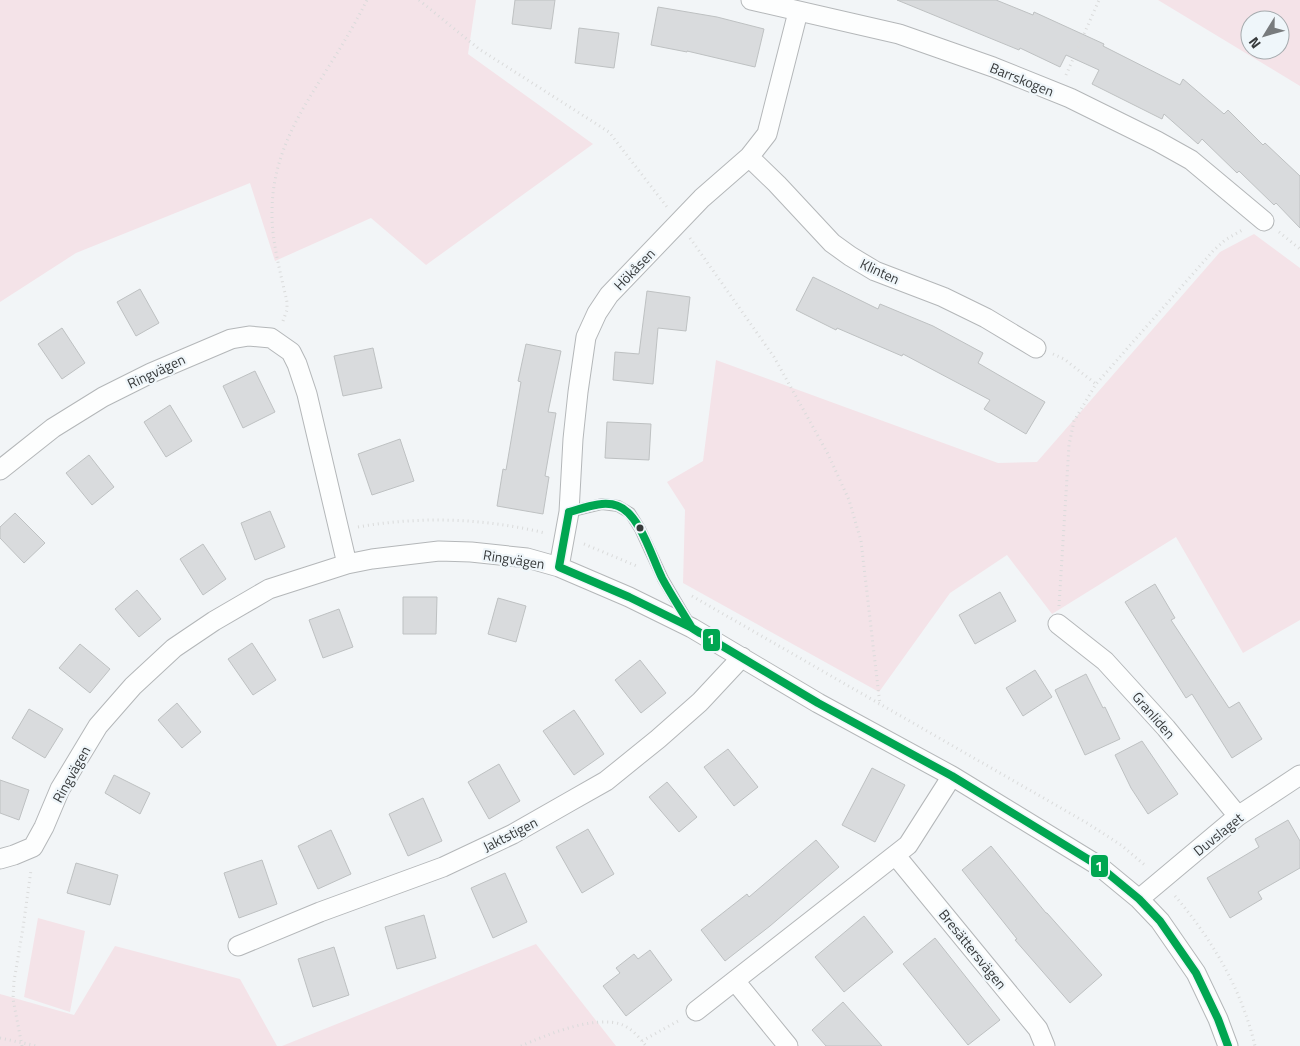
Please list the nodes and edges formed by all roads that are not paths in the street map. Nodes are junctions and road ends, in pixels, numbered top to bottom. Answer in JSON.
{"nodes":[{"id":1,"x":751,"y":0,"type":"edge"},
{"id":2,"x":798,"y":12,"type":"junction"},
{"id":3,"x":749,"y":157,"type":"junction"},
{"id":4,"x":1264,"y":221,"type":"road end"},
{"id":5,"x":1036,"y":348,"type":"road end"},
{"id":6,"x":0,"y":470,"type":"edge"},
{"id":7,"x":569,"y":512,"type":"junction"},
{"id":8,"x":347,"y":564,"type":"junction"},
{"id":9,"x":559,"y":567,"type":"junction"},
{"id":10,"x":1058,"y":624,"type":"road end"},
{"id":11,"x":692,"y":628,"type":"junction"},
{"id":12,"x":742,"y":657,"type":"junction"},
{"id":13,"x":1300,"y":774,"type":"edge"},
{"id":14,"x":952,"y":776,"type":"junction"},
{"id":15,"x":1238,"y":816,"type":"junction"},
{"id":16,"x":896,"y":856,"type":"junction"},
{"id":17,"x":0,"y":859,"type":"edge"},
{"id":18,"x":1139,"y":899,"type":"junction"},
{"id":19,"x":238,"y":946,"type":"dead end"},
{"id":20,"x":735,"y":981,"type":"junction"},
{"id":21,"x":696,"y":1011,"type":"road end"},
{"id":22,"x":788,"y":1046,"type":"edge"},
{"id":23,"x":1044,"y":1046,"type":"edge"},
{"id":24,"x":1228,"y":1046,"type":"edge"}],
"edges":[{"from":1,"to":2,"type":"street","name":"Barrskogen"},
{"from":2,"to":3,"type":"street","name":"Hökåsen"},
{"from":2,"to":4,"type":"street","name":"Barrskogen"},
{"from":3,"to":5,"type":"street","name":"Klinten"},
{"from":3,"to":7,"type":"street","name":"Hökåsen"},
{"from":6,"to":8,"type":"street","name":"Ringvägen"},
{"from":7,"to":9,"type":"street","name":"Hökåsen"},
{"from":7,"to":11,"type":"lane"},
{"from":8,"to":9,"type":"street","name":"Ringvägen"},
{"from":8,"to":17,"type":"street","name":"Ringvägen"},
{"from":9,"to":11,"type":"street","name":"Ringvägen"},
{"from":10,"to":15,"type":"street","name":"Granliden"},
{"from":11,"to":12,"type":"street","name":"Ringvägen"},
{"from":12,"to":14,"type":"street","name":"Ringvägen"},
{"from":12,"to":19,"type":"street","name":"Jaktstigen"},
{"from":13,"to":15,"type":"street","name":"Duvslaget"},
{"from":14,"to":16,"type":"street"},
{"from":14,"to":18,"type":"street","name":"Ringvägen"},
{"from":15,"to":18,"type":"street","name":"Duvslaget"},
{"from":16,"to":20,"type":"street"},
{"from":16,"to":23,"type":"street","name":"Bresättersvägen"},
{"from":18,"to":24,"type":"street","name":"Ringvägen"},
{"from":20,"to":21,"type":"street"},
{"from":20,"to":22,"type":"street"}]}
